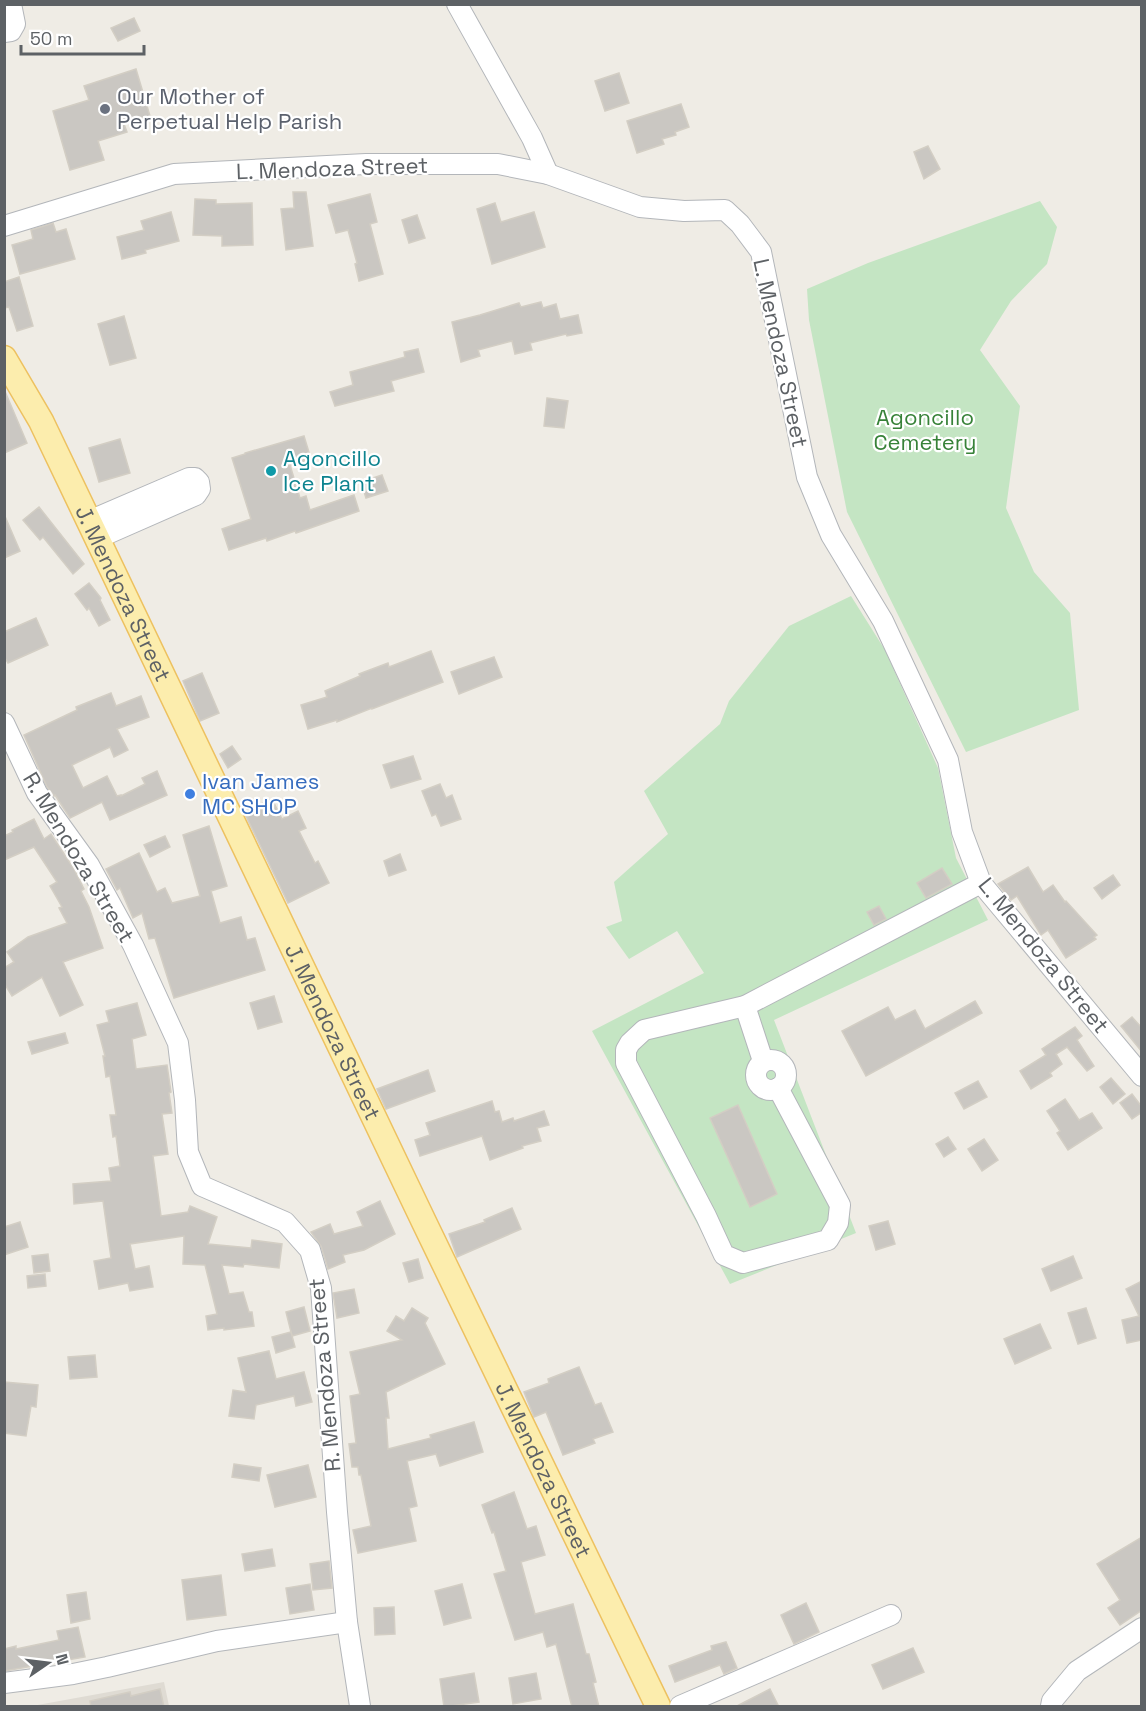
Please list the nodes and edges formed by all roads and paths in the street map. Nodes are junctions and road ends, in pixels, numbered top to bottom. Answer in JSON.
{"nodes":[{"id":1,"x":11,"y":4,"type":"edge"},
{"id":2,"x":457,"y":4,"type":"edge"},
{"id":3,"x":4,"y":32,"type":"edge"},
{"id":4,"x":548,"y":174,"type":"junction"},
{"id":5,"x":4,"y":226,"type":"edge"},
{"id":6,"x":4,"y":358,"type":"edge"},
{"id":7,"x":4,"y":723,"type":"edge"},
{"id":8,"x":981,"y":883,"type":"junction"},
{"id":9,"x":745,"y":1006,"type":"junction"},
{"id":10,"x":1142,"y":1076,"type":"edge"},
{"id":11,"x":891,"y":1615,"type":"dead end"},
{"id":12,"x":347,"y":1622,"type":"junction"},
{"id":13,"x":1142,"y":1628,"type":"edge"},
{"id":14,"x":4,"y":1683,"type":"edge"},
{"id":15,"x":360,"y":1707,"type":"edge"},
{"id":16,"x":658,"y":1707,"type":"edge"},
{"id":17,"x":680,"y":1707,"type":"edge"},
{"id":18,"x":1052,"y":1707,"type":"edge"}],
"edges":[{"from":1,"to":3,"type":"street"},
{"from":2,"to":4,"type":"street"},
{"from":4,"to":5,"type":"street","name":"L. Mendoza Street"},
{"from":4,"to":8,"type":"street","name":"L. Mendoza Street"},
{"from":6,"to":16,"type":"main road","name":"J. Mendoza Street"},
{"from":7,"to":12,"type":"street","name":"R. Mendoza Street"},
{"from":8,"to":9,"type":"street"},
{"from":8,"to":10,"type":"street","name":"L. Mendoza Street"},
{"from":9,"to":9,"type":"street"},
{"from":11,"to":17,"type":"street"},
{"from":12,"to":14,"type":"street"},
{"from":12,"to":15,"type":"street","name":"R. Mendoza Street"},
{"from":13,"to":18,"type":"street"}]}
